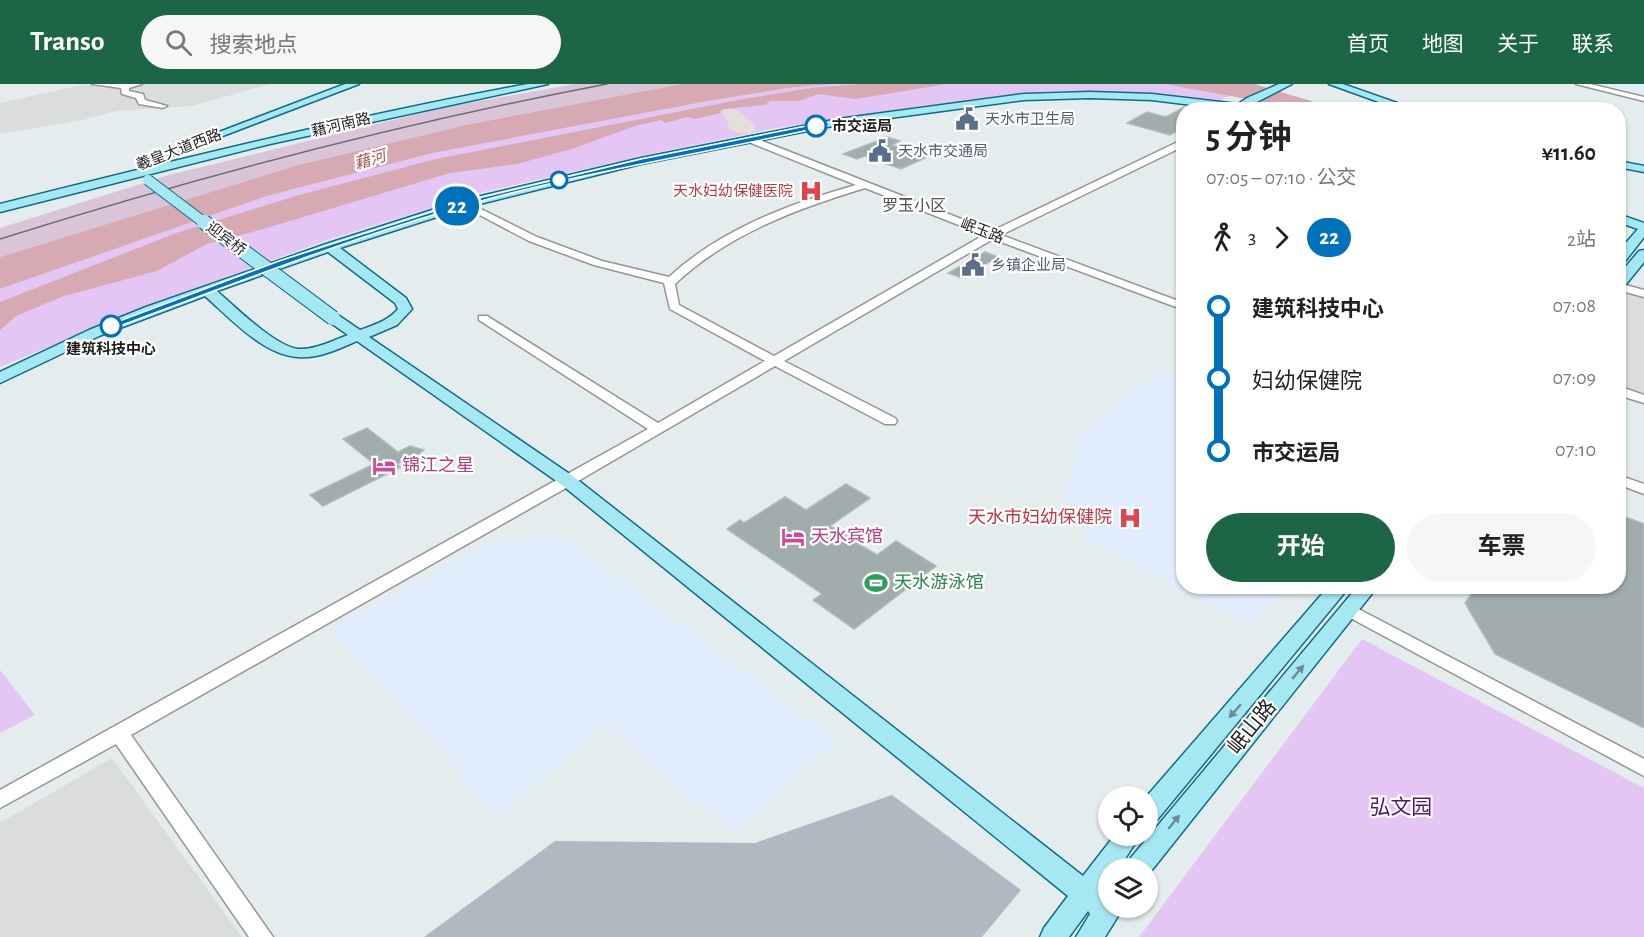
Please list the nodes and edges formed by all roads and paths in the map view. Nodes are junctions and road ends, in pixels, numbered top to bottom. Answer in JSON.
{"nodes":[{"id":1,"x":96,"y":84,"type":"edge"},
{"id":2,"x":138,"y":84,"type":"edge"},
{"id":3,"x":345,"y":84,"type":"edge"},
{"id":4,"x":354,"y":84,"type":"edge"},
{"id":5,"x":543,"y":84,"type":"edge"},
{"id":6,"x":1287,"y":84,"type":"edge"},
{"id":7,"x":1334,"y":84,"type":"edge"},
{"id":8,"x":1345,"y":84,"type":"edge"},
{"id":9,"x":1580,"y":84,"type":"edge"},
{"id":10,"x":125,"y":86,"type":"junction"},
{"id":11,"x":1272,"y":87,"type":"edge"},
{"id":12,"x":1644,"y":99,"type":"edge"},
{"id":13,"x":1210,"y":102,"type":"edge"},
{"id":14,"x":1250,"y":102,"type":"edge"},
{"id":15,"x":1388,"y":102,"type":"edge"},
{"id":16,"x":1398,"y":102,"type":"edge"},
{"id":17,"x":163,"y":106,"type":"dead end"},
{"id":18,"x":749,"y":139,"type":"junction"},
{"id":19,"x":194,"y":144,"type":"junction"},
{"id":20,"x":1176,"y":146,"type":"edge"},
{"id":21,"x":208,"y":156,"type":"junction"},
{"id":22,"x":1626,"y":165,"type":"edge"},
{"id":23,"x":1644,"y":168,"type":"edge"},
{"id":24,"x":139,"y":171,"type":"junction"},
{"id":25,"x":866,"y":185,"type":"junction"},
{"id":26,"x":464,"y":204,"type":"junction"},
{"id":27,"x":0,"y":206,"type":"edge"},
{"id":28,"x":1626,"y":222,"type":"edge"},
{"id":29,"x":1644,"y":228,"type":"edge"},
{"id":30,"x":992,"y":235,"type":"junction"},
{"id":31,"x":330,"y":247,"type":"junction"},
{"id":32,"x":1626,"y":251,"type":"edge"},
{"id":33,"x":1644,"y":254,"type":"edge"},
{"id":34,"x":1626,"y":275,"type":"edge"},
{"id":35,"x":671,"y":281,"type":"junction"},
{"id":36,"x":1626,"y":288,"type":"edge"},
{"id":37,"x":207,"y":290,"type":"junction"},
{"id":38,"x":1644,"y":294,"type":"edge"},
{"id":39,"x":1176,"y":296,"type":"edge"},
{"id":40,"x":1168,"y":301,"type":"junction"},
{"id":41,"x":1176,"y":304,"type":"edge"},
{"id":42,"x":483,"y":318,"type":"dead end"},
{"id":43,"x":358,"y":335,"type":"junction"},
{"id":44,"x":776,"y":362,"type":"junction"},
{"id":45,"x":0,"y":378,"type":"edge"},
{"id":46,"x":1626,"y":393,"type":"edge"},
{"id":47,"x":1644,"y":399,"type":"edge"},
{"id":48,"x":890,"y":421,"type":"dead end"},
{"id":49,"x":657,"y":428,"type":"junction"},
{"id":50,"x":568,"y":481,"type":"junction"},
{"id":51,"x":1626,"y":482,"type":"edge"},
{"id":52,"x":1644,"y":489,"type":"edge"},
{"id":53,"x":1334,"y":594,"type":"edge"},
{"id":54,"x":1362,"y":594,"type":"edge"},
{"id":55,"x":1349,"y":610,"type":"junction"},
{"id":56,"x":119,"y":733,"type":"junction"},
{"id":57,"x":1644,"y":768,"type":"edge"},
{"id":58,"x":0,"y":800,"type":"edge"},
{"id":59,"x":1158,"y":801,"type":"edge"},
{"id":60,"x":1120,"y":846,"type":"edge"},
{"id":61,"x":1146,"y":858,"type":"edge"},
{"id":62,"x":1084,"y":894,"type":"junction"},
{"id":63,"x":1098,"y":902,"type":"edge"},
{"id":64,"x":1103,"y":918,"type":"edge"},
{"id":65,"x":262,"y":937,"type":"edge"},
{"id":66,"x":1053,"y":937,"type":"edge"},
{"id":67,"x":1089,"y":937,"type":"edge"}],
"edges":[{"from":1,"to":10,"type":"street"},
{"from":2,"to":10,"type":"street"},
{"from":3,"to":24,"type":"main road","name":"羲皇大道西路"},
{"from":4,"to":19,"type":"main road","name":"羲皇大道西路"},
{"from":5,"to":21,"type":"main road","name":"藉河南路"},
{"from":6,"to":11,"type":"main road"},
{"from":7,"to":15,"type":"main road"},
{"from":8,"to":16,"type":"main road"},
{"from":9,"to":12,"type":"street"},
{"from":10,"to":17,"type":"street"},
{"from":11,"to":14,"type":"main road"},
{"from":13,"to":18,"type":"main road"},
{"from":18,"to":25,"type":"street","name":"岷玉路"},
{"from":18,"to":26,"type":"main road"},
{"from":19,"to":21,"type":"main road"},
{"from":19,"to":24,"type":"main road","name":"羲皇大道西路"},
{"from":20,"to":30,"type":"street"},
{"from":21,"to":24,"type":"main road","name":"藉河南路"},
{"from":22,"to":23,"type":"main road"},
{"from":24,"to":27,"type":"main road"},
{"from":24,"to":43,"type":"main road","name":"迎宾桥","bridge":true},
{"from":25,"to":30,"type":"street","name":"岷玉路"},
{"from":25,"to":35,"type":"street"},
{"from":26,"to":31,"type":"main road"},
{"from":26,"to":35,"type":"street"},
{"from":28,"to":29,"type":"main road"},
{"from":29,"to":32,"type":"main road"},
{"from":30,"to":40,"type":"street","name":"岷玉路"},
{"from":30,"to":44,"type":"street"},
{"from":31,"to":37,"type":"main road"},
{"from":31,"to":43,"type":"main road"},
{"from":33,"to":34,"type":"main road"},
{"from":35,"to":44,"type":"street"},
{"from":36,"to":38,"type":"street"},
{"from":37,"to":43,"type":"main road"},
{"from":37,"to":45,"type":"main road"},
{"from":39,"to":40,"type":"street"},
{"from":40,"to":41,"type":"street","name":"岷玉路"},
{"from":42,"to":49,"type":"street"},
{"from":43,"to":50,"type":"main road","name":"迎宾桥"},
{"from":44,"to":48,"type":"street"},
{"from":44,"to":49,"type":"street"},
{"from":46,"to":47,"type":"street"},
{"from":49,"to":50,"type":"street"},
{"from":50,"to":56,"type":"street"},
{"from":50,"to":62,"type":"main road","name":"迎宾桥"},
{"from":51,"to":52,"type":"street"},
{"from":53,"to":59,"type":"main road","name":"岷山路","one_way":true},
{"from":54,"to":55,"type":"main road","name":"岷山路"},
{"from":55,"to":57,"type":"street"},
{"from":61,"to":55,"type":"main road","name":"岷山路","one_way":true},
{"from":56,"to":58,"type":"street"},
{"from":56,"to":65,"type":"street"},
{"from":60,"to":62,"type":"main road"},
{"from":62,"to":63,"type":"main road","name":"迎宾桥"},
{"from":62,"to":66,"type":"main road"},
{"from":64,"to":67,"type":"main road"}]}
